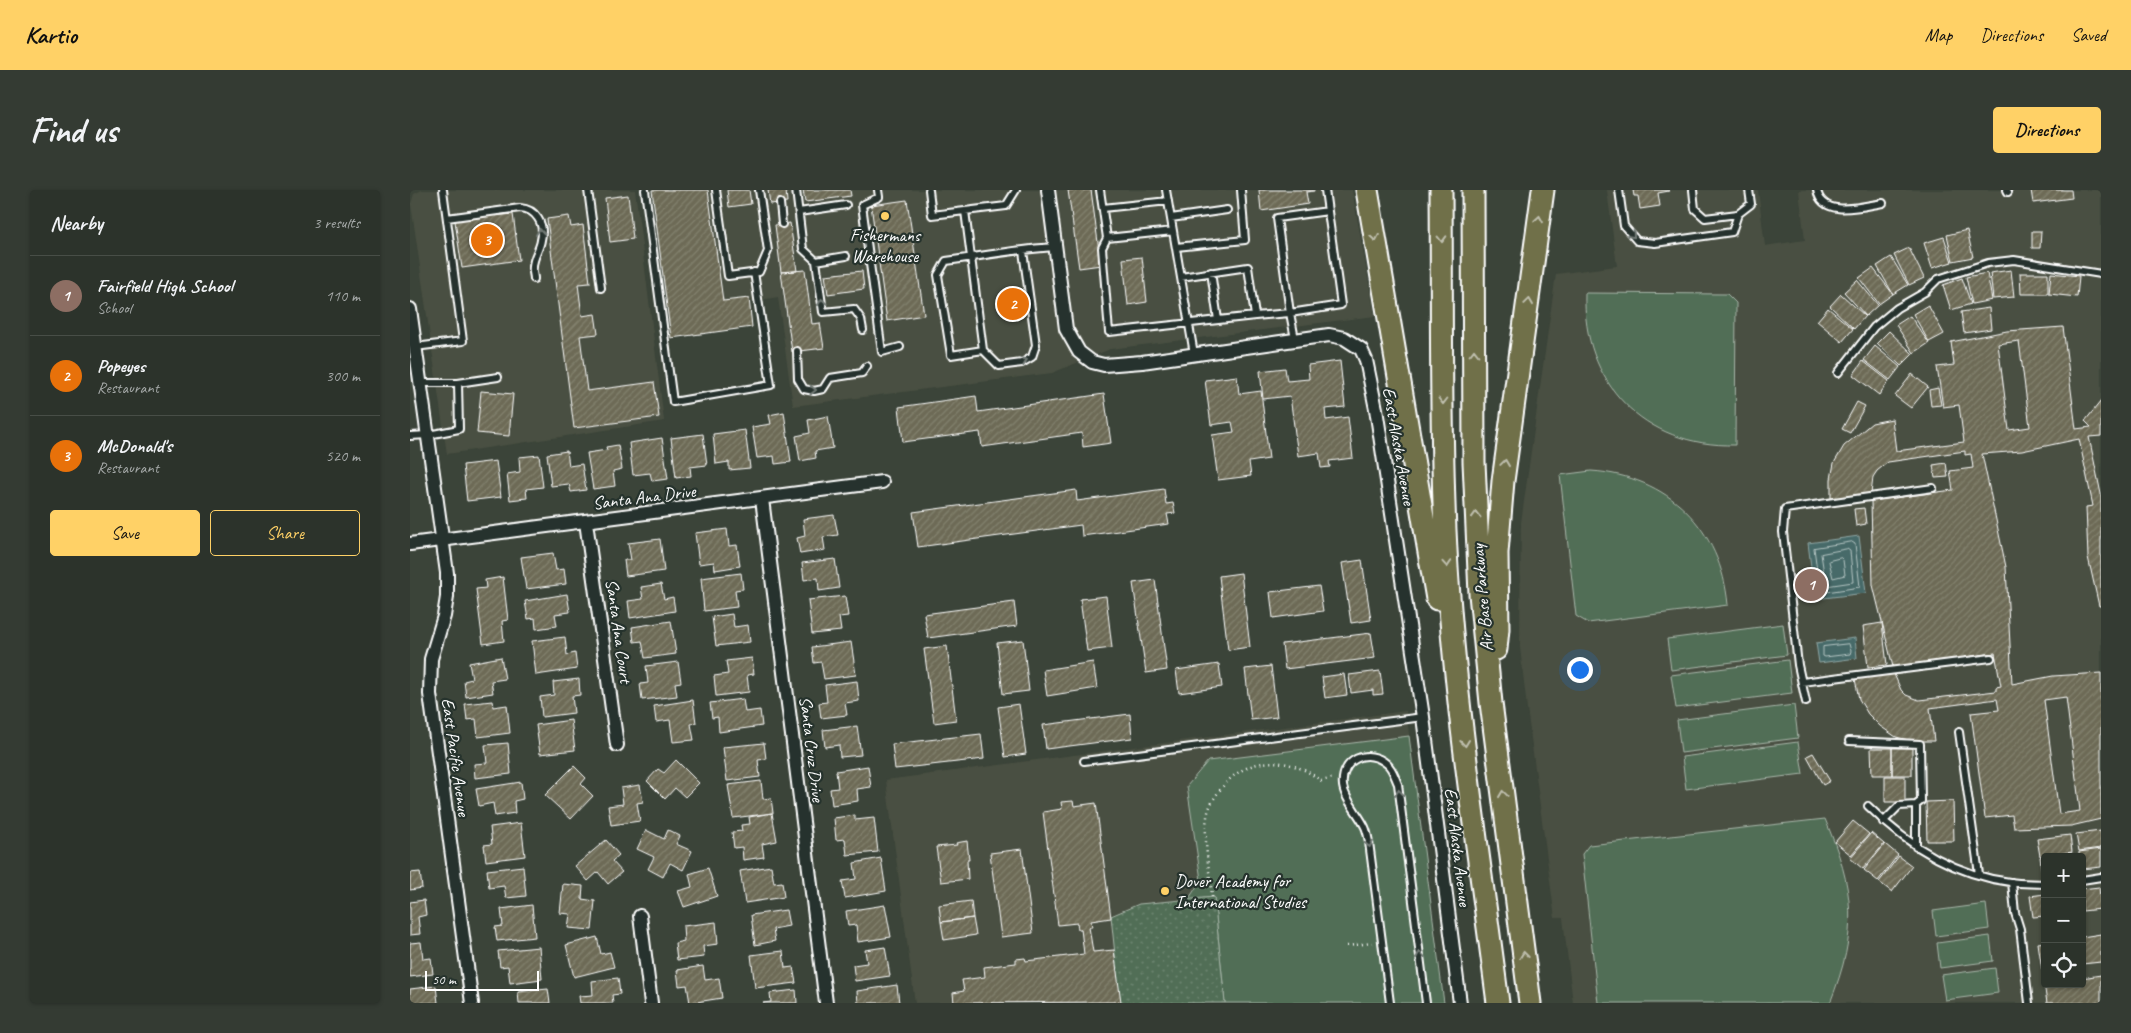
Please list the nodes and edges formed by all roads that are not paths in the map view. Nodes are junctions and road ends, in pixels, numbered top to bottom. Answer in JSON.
{"nodes":[{"id":1,"x":443,"y":190,"type":"edge"},
{"id":2,"x":588,"y":190,"type":"edge"},
{"id":3,"x":645,"y":190,"type":"edge"},
{"id":4,"x":716,"y":190,"type":"edge"},
{"id":5,"x":759,"y":190,"type":"edge"},
{"id":6,"x":796,"y":190,"type":"edge"},
{"id":7,"x":878,"y":190,"type":"edge"},
{"id":8,"x":929,"y":190,"type":"edge"},
{"id":9,"x":1016,"y":190,"type":"edge"},
{"id":10,"x":1048,"y":190,"type":"edge"},
{"id":11,"x":1100,"y":190,"type":"edge"},
{"id":12,"x":1166,"y":190,"type":"edge"},
{"id":13,"x":1241,"y":190,"type":"edge"},
{"id":14,"x":1325,"y":190,"type":"edge"},
{"id":15,"x":1367,"y":190,"type":"edge"},
{"id":16,"x":1441,"y":190,"type":"edge"},
{"id":17,"x":1473,"y":190,"type":"edge"},
{"id":18,"x":1543,"y":190,"type":"edge"},
{"id":19,"x":1619,"y":190,"type":"edge"},
{"id":20,"x":1693,"y":190,"type":"edge"},
{"id":21,"x":1749,"y":190,"type":"edge"},
{"id":22,"x":1817,"y":190,"type":"edge"},
{"id":23,"x":1168,"y":201,"type":"junction"},
{"id":24,"x":780,"y":203,"type":"dead end"},
{"id":25,"x":1883,"y":203,"type":"dead end"},
{"id":26,"x":846,"y":206,"type":"dead end"},
{"id":27,"x":1103,"y":208,"type":"junction"},
{"id":28,"x":1227,"y":210,"type":"dead end"},
{"id":29,"x":965,"y":211,"type":"junction"},
{"id":30,"x":1328,"y":211,"type":"junction"},
{"id":31,"x":799,"y":212,"type":"junction"},
{"id":32,"x":1738,"y":214,"type":"junction"},
{"id":33,"x":447,"y":218,"type":"junction"},
{"id":34,"x":1171,"y":218,"type":"junction"},
{"id":35,"x":782,"y":224,"type":"dead end"},
{"id":36,"x":1173,"y":231,"type":"junction"},
{"id":37,"x":1107,"y":238,"type":"junction"},
{"id":38,"x":1055,"y":247,"type":"junction"},
{"id":39,"x":1176,"y":247,"type":"junction"},
{"id":40,"x":1023,"y":250,"type":"junction"},
{"id":41,"x":846,"y":256,"type":"dead end"},
{"id":42,"x":970,"y":258,"type":"junction"},
{"id":43,"x":816,"y":261,"type":"junction"},
{"id":44,"x":754,"y":272,"type":"junction"},
{"id":45,"x":1211,"y":272,"type":"junction"},
{"id":46,"x":2101,"y":274,"type":"edge"},
{"id":47,"x":1181,"y":277,"type":"junction"},
{"id":48,"x":534,"y":279,"type":"dead end"},
{"id":49,"x":601,"y":288,"type":"dead end"},
{"id":50,"x":410,"y":313,"type":"edge"},
{"id":51,"x":1290,"y":313,"type":"junction"},
{"id":52,"x":1255,"y":316,"type":"junction"},
{"id":53,"x":1218,"y":320,"type":"junction"},
{"id":54,"x":1189,"y":323,"type":"junction"},
{"id":55,"x":863,"y":330,"type":"dead end"},
{"id":56,"x":1295,"y":339,"type":"junction"},
{"id":57,"x":416,"y":347,"type":"junction"},
{"id":58,"x":900,"y":347,"type":"dead end"},
{"id":59,"x":983,"y":350,"type":"junction"},
{"id":60,"x":796,"y":352,"type":"dead end"},
{"id":61,"x":1194,"y":354,"type":"junction"},
{"id":62,"x":867,"y":366,"type":"dead end"},
{"id":63,"x":1838,"y":373,"type":"dead end"},
{"id":64,"x":498,"y":377,"type":"dead end"},
{"id":65,"x":421,"y":383,"type":"junction"},
{"id":66,"x":458,"y":383,"type":"junction"},
{"id":67,"x":428,"y":435,"type":"junction"},
{"id":68,"x":410,"y":436,"type":"edge"},
{"id":69,"x":882,"y":482,"type":"dead end"},
{"id":70,"x":1933,"y":488,"type":"dead end"},
{"id":71,"x":762,"y":499,"type":"junction"},
{"id":72,"x":586,"y":522,"type":"junction"},
{"id":73,"x":444,"y":540,"type":"junction"},
{"id":74,"x":410,"y":544,"type":"edge"},
{"id":75,"x":1991,"y":658,"type":"dead end"},
{"id":76,"x":1802,"y":682,"type":"junction"},
{"id":77,"x":1806,"y":702,"type":"dead end"},
{"id":78,"x":1491,"y":703,"type":"junction"},
{"id":79,"x":1461,"y":706,"type":"junction"},
{"id":80,"x":1423,"y":717,"type":"junction"},
{"id":81,"x":1959,"y":732,"type":"dead end"},
{"id":82,"x":1849,"y":741,"type":"dead end"},
{"id":83,"x":617,"y":745,"type":"dead end"},
{"id":84,"x":1084,"y":761,"type":"dead end"},
{"id":85,"x":1916,"y":805,"type":"junction"},
{"id":86,"x":1868,"y":806,"type":"dead end"},
{"id":87,"x":1883,"y":822,"type":"junction"},
{"id":88,"x":1916,"y":847,"type":"junction"},
{"id":89,"x":1979,"y":874,"type":"junction"},
{"id":90,"x":2101,"y":878,"type":"edge"},
{"id":91,"x":2086,"y":880,"type":"edge"},
{"id":92,"x":2012,"y":882,"type":"junction"},
{"id":93,"x":2041,"y":884,"type":"edge"},
{"id":94,"x":640,"y":916,"type":"dead end"},
{"id":95,"x":472,"y":1003,"type":"edge"},
{"id":96,"x":651,"y":1003,"type":"edge"},
{"id":97,"x":826,"y":1003,"type":"edge"},
{"id":98,"x":1390,"y":1003,"type":"edge"},
{"id":99,"x":1426,"y":1003,"type":"edge"},
{"id":100,"x":1460,"y":1003,"type":"edge"},
{"id":101,"x":1498,"y":1003,"type":"edge"},
{"id":102,"x":1530,"y":1003,"type":"edge"},
{"id":103,"x":2029,"y":1003,"type":"edge"}],
"edges":[{"from":1,"to":33,"type":"lane"},
{"from":2,"to":49,"type":"lane"},
{"from":3,"to":44,"type":"lane"},
{"from":4,"to":44,"type":"lane"},
{"from":5,"to":44,"type":"lane"},
{"from":6,"to":31,"type":"lane"},
{"from":7,"to":58,"type":"lane"},
{"from":8,"to":29,"type":"lane"},
{"from":9,"to":29,"type":"lane"},
{"from":10,"to":38,"type":"street","name":"East Alaska Avenue"},
{"from":11,"to":27,"type":"lane"},
{"from":12,"to":23,"type":"lane"},
{"from":13,"to":39,"type":"lane"},
{"from":14,"to":30,"type":"lane"},
{"from":15,"to":79,"type":"main road","one_way":true},
{"from":16,"to":79,"type":"main road","name":"Air Base Parkway","one_way":true},
{"from":78,"to":17,"type":"main road","name":"Air Base Parkway","one_way":true},
{"from":78,"to":18,"type":"main road","one_way":true},
{"from":19,"to":32,"type":"lane","one_way":true},
{"from":20,"to":32,"type":"lane"},
{"from":21,"to":32,"type":"lane"},
{"from":22,"to":25,"type":"lane"},
{"from":23,"to":27,"type":"lane"},
{"from":23,"to":34,"type":"lane"},
{"from":24,"to":35,"type":"lane"},
{"from":26,"to":31,"type":"lane"},
{"from":27,"to":37,"type":"lane"},
{"from":28,"to":34,"type":"lane"},
{"from":29,"to":42,"type":"lane"},
{"from":30,"to":51,"type":"lane"},
{"from":30,"to":51,"type":"lane"},
{"from":31,"to":43,"type":"lane"},
{"from":48,"to":33,"type":"lane","one_way":true},
{"from":33,"to":57,"type":"lane"},
{"from":34,"to":36,"type":"lane"},
{"from":36,"to":37,"type":"lane"},
{"from":36,"to":39,"type":"lane"},
{"from":37,"to":54,"type":"lane"},
{"from":38,"to":40,"type":"lane"},
{"from":38,"to":61,"type":"street","name":"East Alaska Avenue"},
{"from":39,"to":47,"type":"lane"},
{"from":40,"to":42,"type":"lane"},
{"from":59,"to":40,"type":"lane","one_way":true},
{"from":41,"to":43,"type":"lane"},
{"from":42,"to":59,"type":"lane"},
{"from":42,"to":59,"type":"lane"},
{"from":55,"to":43,"type":"lane","one_way":true},
{"from":45,"to":47,"type":"lane"},
{"from":45,"to":52,"type":"lane"},
{"from":45,"to":53,"type":"lane"},
{"from":46,"to":63,"type":"lane"},
{"from":47,"to":54,"type":"lane"},
{"from":50,"to":57,"type":"street","name":"East Pacific Avenue"},
{"from":51,"to":52,"type":"lane"},
{"from":51,"to":56,"type":"lane"},
{"from":52,"to":53,"type":"lane"},
{"from":53,"to":54,"type":"lane"},
{"from":54,"to":61,"type":"lane"},
{"from":56,"to":61,"type":"street","name":"East Alaska Avenue"},
{"from":56,"to":80,"type":"street","name":"East Alaska Avenue"},
{"from":57,"to":65,"type":"street","name":"East Pacific Avenue"},
{"from":60,"to":62,"type":"lane","one_way":true},
{"from":64,"to":66,"type":"lane"},
{"from":65,"to":66,"type":"lane"},
{"from":65,"to":67,"type":"street","name":"East Pacific Avenue"},
{"from":66,"to":67,"type":"lane"},
{"from":67,"to":68,"type":"lane"},
{"from":67,"to":73,"type":"street","name":"East Pacific Avenue"},
{"from":69,"to":71,"type":"street","name":"Santa Ana Drive"},
{"from":70,"to":76,"type":"lane"},
{"from":71,"to":72,"type":"street","name":"Santa Ana Drive"},
{"from":71,"to":97,"type":"street","name":"Santa Cruz Drive"},
{"from":72,"to":73,"type":"street","name":"Santa Ana Drive"},
{"from":72,"to":83,"type":"street","name":"Santa Ana Court"},
{"from":73,"to":74,"type":"street","name":"Santa Ana Drive"},
{"from":73,"to":95,"type":"street","name":"East Pacific Avenue"},
{"from":75,"to":76,"type":"lane"},
{"from":76,"to":77,"type":"lane"},
{"from":102,"to":78,"type":"main road","name":"Air Base Parkway","one_way":true},
{"from":79,"to":101,"type":"main road","name":"Air Base Parkway","one_way":true},
{"from":80,"to":84,"type":"lane"},
{"from":80,"to":100,"type":"street","name":"East Alaska Avenue"},
{"from":81,"to":89,"type":"lane"},
{"from":82,"to":85,"type":"lane"},
{"from":85,"to":87,"type":"lane"},
{"from":85,"to":88,"type":"lane"},
{"from":86,"to":87,"type":"lane"},
{"from":87,"to":88,"type":"lane"},
{"from":88,"to":89,"type":"lane"},
{"from":89,"to":92,"type":"lane"},
{"from":90,"to":91,"type":"lane"},
{"from":92,"to":93,"type":"lane"},
{"from":92,"to":103,"type":"lane"},
{"from":94,"to":96,"type":"street"},
{"from":99,"to":98,"type":"lane","one_way":true}]}
